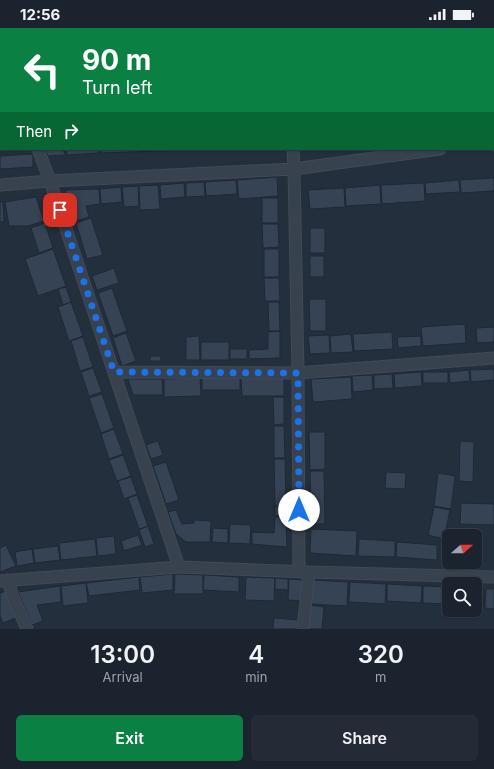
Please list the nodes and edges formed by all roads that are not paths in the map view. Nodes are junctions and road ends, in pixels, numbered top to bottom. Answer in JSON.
{"nodes":[{"id":1,"x":38,"y":150,"type":"edge"},
{"id":2,"x":293,"y":150,"type":"edge"},
{"id":3,"x":433,"y":150,"type":"edge"},
{"id":4,"x":294,"y":169,"type":"junction"},
{"id":5,"x":50,"y":181,"type":"junction"},
{"id":6,"x":0,"y":185,"type":"edge"},
{"id":7,"x":494,"y":358,"type":"edge"},
{"id":8,"x":114,"y":372,"type":"junction"},
{"id":9,"x":298,"y":373,"type":"junction"},
{"id":10,"x":179,"y":567,"type":"junction"},
{"id":11,"x":304,"y":572,"type":"junction"},
{"id":12,"x":494,"y":578,"type":"edge"},
{"id":13,"x":3,"y":580,"type":"edge"},
{"id":14,"x":27,"y":629,"type":"edge"},
{"id":15,"x":303,"y":629,"type":"edge"}],
"edges":[{"from":1,"to":5,"type":"street"},
{"from":2,"to":4,"type":"street"},
{"from":3,"to":4,"type":"street"},
{"from":4,"to":5,"type":"street"},
{"from":4,"to":9,"type":"street"},
{"from":5,"to":6,"type":"street"},
{"from":5,"to":8,"type":"street"},
{"from":7,"to":9,"type":"street"},
{"from":8,"to":9,"type":"street"},
{"from":8,"to":10,"type":"street"},
{"from":9,"to":11,"type":"street"},
{"from":10,"to":11,"type":"street"},
{"from":10,"to":13,"type":"street"},
{"from":11,"to":12,"type":"street"},
{"from":11,"to":15,"type":"street"},
{"from":13,"to":14,"type":"street"}]}
